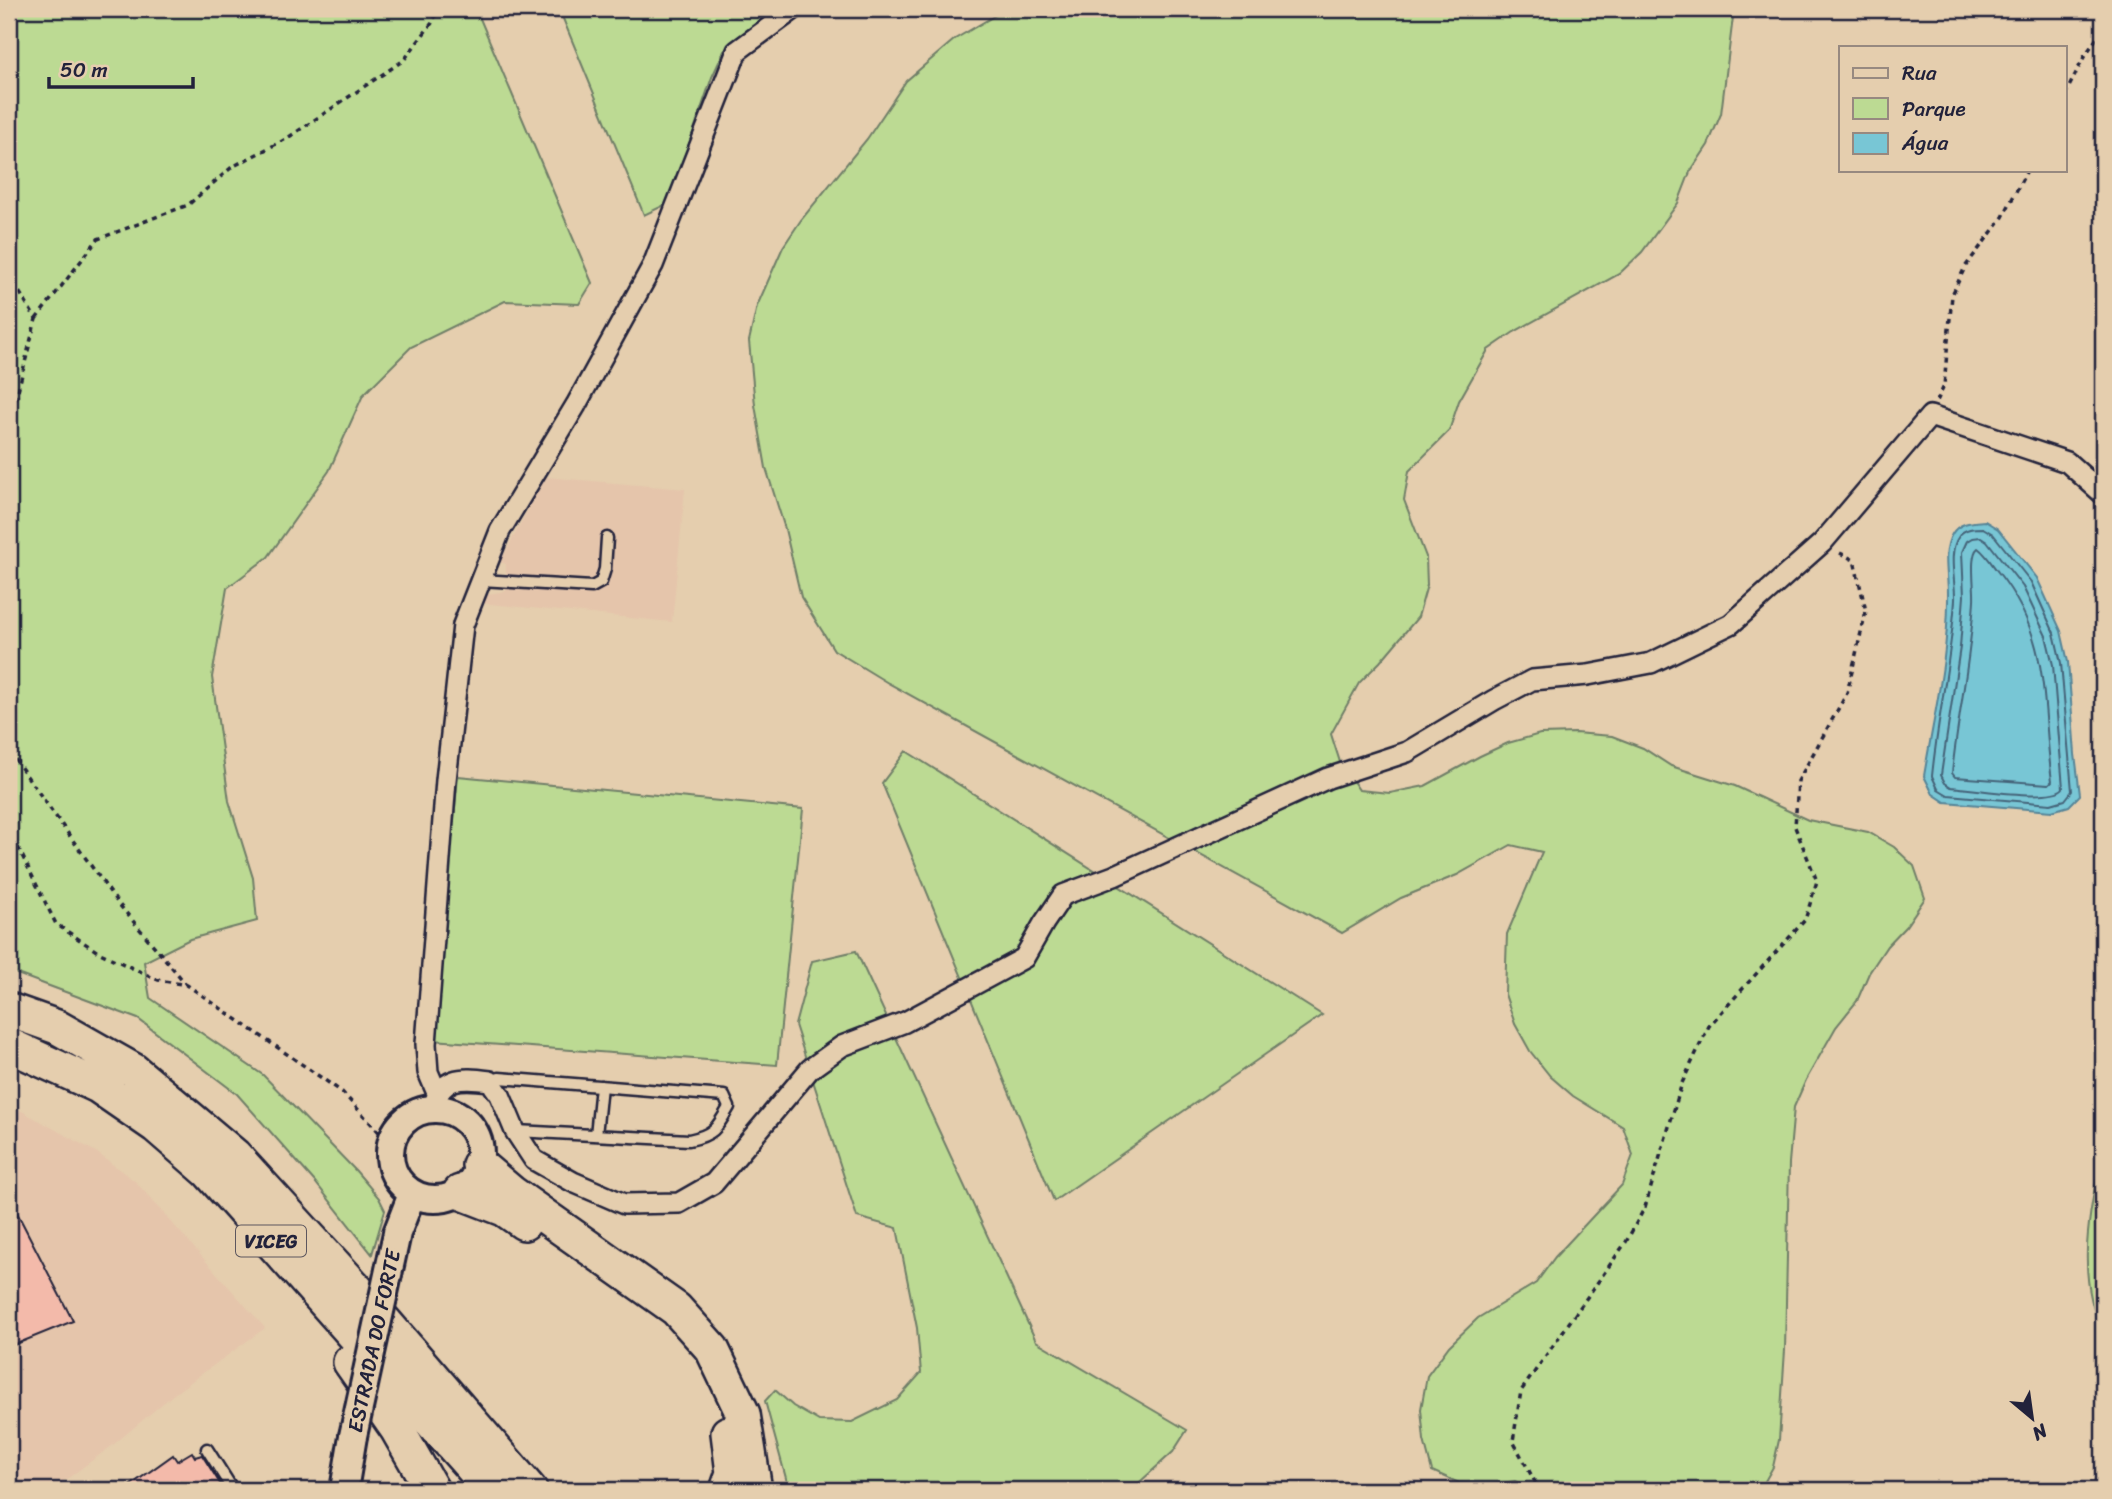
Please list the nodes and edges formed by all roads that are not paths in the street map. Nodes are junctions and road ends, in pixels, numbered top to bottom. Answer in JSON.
{"nodes":[{"id":1,"x":794,"y":9,"type":"edge"},
{"id":2,"x":2103,"y":494,"type":"edge"},
{"id":3,"x":607,"y":538,"type":"dead end"},
{"id":4,"x":481,"y":580,"type":"junction"},
{"id":5,"x":9,"y":1010,"type":"edge"},
{"id":6,"x":9,"y":1045,"type":"edge"},
{"id":7,"x":490,"y":1082,"type":"junction"},
{"id":8,"x":601,"y":1086,"type":"junction"},
{"id":9,"x":434,"y":1101,"type":"junction"},
{"id":10,"x":515,"y":1131,"type":"junction"},
{"id":11,"x":596,"y":1135,"type":"junction"},
{"id":12,"x":479,"y":1165,"type":"junction"},
{"id":13,"x":209,"y":1171,"type":"junction"},
{"id":14,"x":460,"y":1192,"type":"junction"},
{"id":15,"x":412,"y":1194,"type":"junction"},
{"id":16,"x":207,"y":1449,"type":"dead end"},
{"id":17,"x":498,"y":1454,"type":"junction"},
{"id":18,"x":233,"y":1490,"type":"edge"},
{"id":19,"x":344,"y":1490,"type":"edge"},
{"id":20,"x":432,"y":1490,"type":"edge"},
{"id":21,"x":492,"y":1490,"type":"edge"},
{"id":22,"x":530,"y":1490,"type":"edge"},
{"id":23,"x":545,"y":1490,"type":"edge"},
{"id":24,"x":727,"y":1490,"type":"edge"},
{"id":25,"x":755,"y":1490,"type":"edge"}],
"edges":[{"from":1,"to":4,"type":"street"},
{"from":2,"to":10,"type":"street"},
{"from":3,"to":4,"type":"lane"},
{"from":4,"to":9,"type":"street"},
{"from":5,"to":17,"type":"highway","number":"VICEG"},
{"from":6,"to":13,"type":"highway","number":"VICEG"},
{"from":7,"to":8,"type":"lane"},
{"from":7,"to":9,"type":"street"},
{"from":7,"to":10,"type":"street"},
{"from":8,"to":11,"type":"lane"},
{"from":8,"to":11,"type":"lane"},
{"from":9,"to":12,"type":"street"},
{"from":9,"to":15,"type":"street"},
{"from":10,"to":11,"type":"lane"},
{"from":12,"to":14,"type":"street"},
{"from":12,"to":25,"type":"highway"},
{"from":13,"to":20,"type":"highway"},
{"from":13,"to":21,"type":"highway","number":"VICEG"},
{"from":14,"to":15,"type":"street"},
{"from":14,"to":24,"type":"highway"},
{"from":15,"to":19,"type":"street","name":"ESTRADA DO FORTE","bridge":true},
{"from":16,"to":18,"type":"lane"},
{"from":17,"to":22,"type":"highway","number":"VICEG"},
{"from":17,"to":23,"type":"highway"}]}
